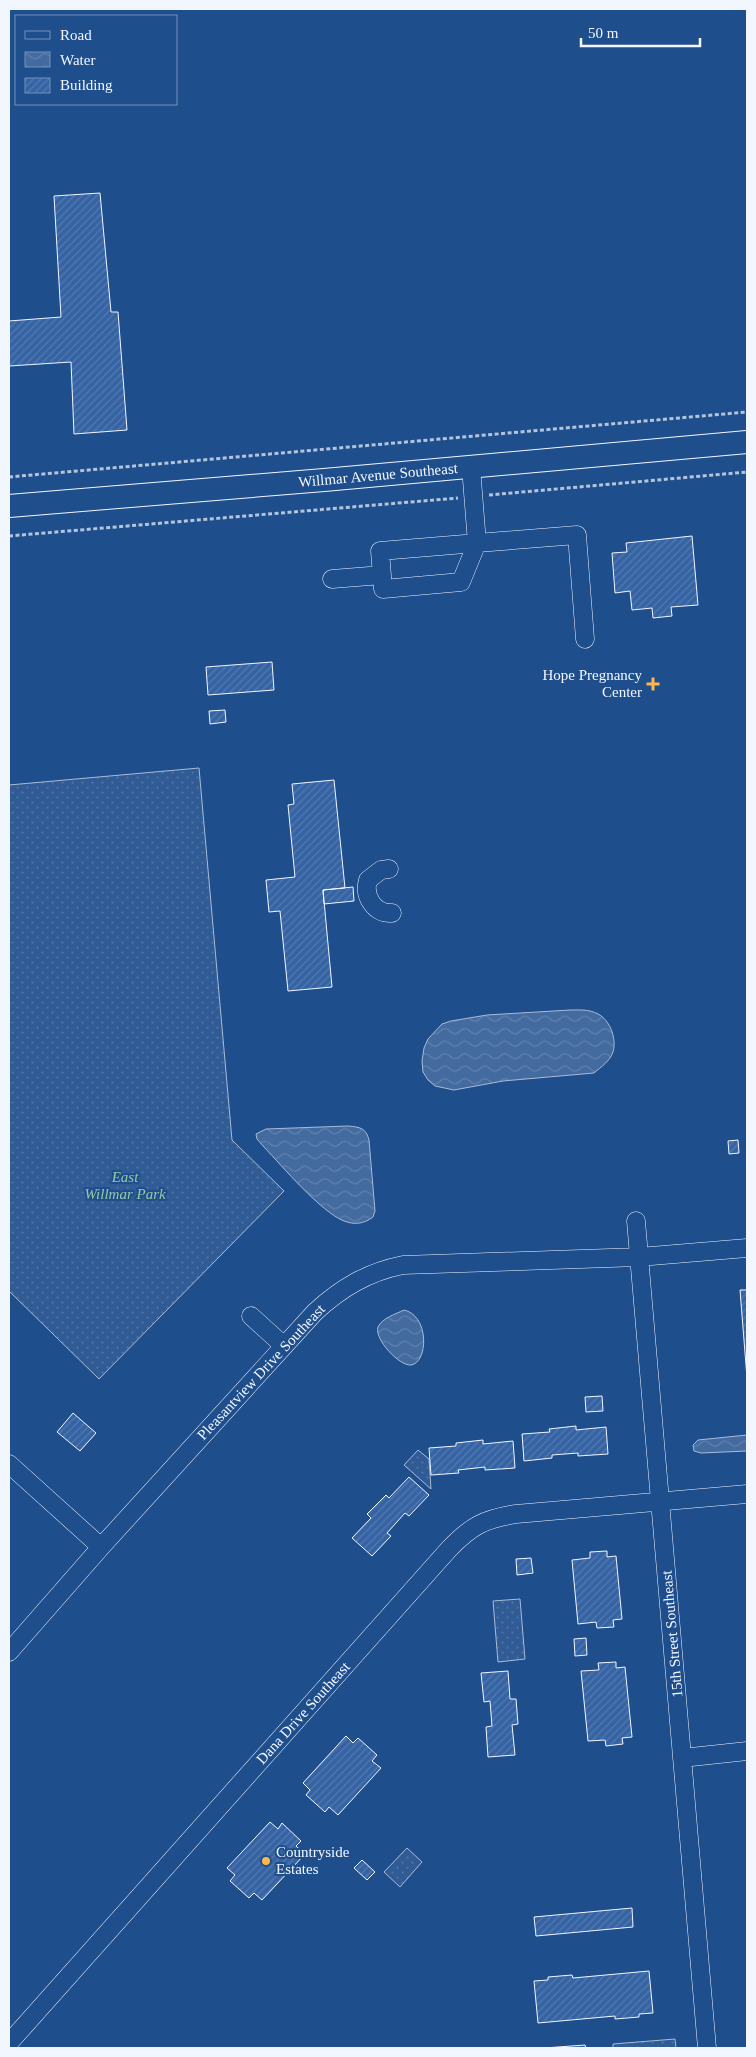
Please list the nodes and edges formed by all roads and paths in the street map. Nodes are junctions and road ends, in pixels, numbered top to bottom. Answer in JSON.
{"nodes":[{"id":1,"x":747,"y":412,"type":"edge"},
{"id":2,"x":747,"y":442,"type":"edge"},
{"id":3,"x":471,"y":467,"type":"junction"},
{"id":4,"x":747,"y":472,"type":"edge"},
{"id":5,"x":9,"y":478,"type":"edge"},
{"id":6,"x":474,"y":496,"type":"junction"},
{"id":7,"x":9,"y":506,"type":"edge"},
{"id":8,"x":9,"y":536,"type":"edge"},
{"id":9,"x":477,"y":543,"type":"junction"},
{"id":10,"x":382,"y":575,"type":"junction"},
{"id":11,"x":332,"y":579,"type":"dead end"},
{"id":12,"x":585,"y":638,"type":"dead end"},
{"id":13,"x":389,"y":869,"type":"dead end"},
{"id":14,"x":392,"y":913,"type":"dead end"},
{"id":15,"x":636,"y":1221,"type":"dead end"},
{"id":16,"x":747,"y":1248,"type":"edge"},
{"id":17,"x":639,"y":1257,"type":"junction"},
{"id":18,"x":251,"y":1316,"type":"dead end"},
{"id":19,"x":284,"y":1346,"type":"junction"},
{"id":20,"x":9,"y":1464,"type":"edge"},
{"id":21,"x":747,"y":1494,"type":"edge"},
{"id":22,"x":660,"y":1502,"type":"junction"},
{"id":23,"x":101,"y":1547,"type":"junction"},
{"id":24,"x":9,"y":1652,"type":"edge"},
{"id":25,"x":747,"y":1752,"type":"edge"},
{"id":26,"x":682,"y":1758,"type":"junction"},
{"id":27,"x":9,"y":2043,"type":"edge"},
{"id":28,"x":707,"y":2048,"type":"edge"}],
"edges":[{"from":1,"to":5,"type":"path"},
{"from":2,"to":3,"type":"main road","name":"Willmar Avenue Southeast"},
{"from":3,"to":6,"type":"street"},
{"from":3,"to":7,"type":"main road","name":"Willmar Avenue Southeast"},
{"from":4,"to":6,"type":"path"},
{"from":6,"to":8,"type":"path"},
{"from":6,"to":9,"type":"street"},
{"from":9,"to":10,"type":"street"},
{"from":9,"to":10,"type":"street"},
{"from":9,"to":12,"type":"street"},
{"from":10,"to":11,"type":"street"},
{"from":13,"to":14,"type":"street"},
{"from":15,"to":17,"type":"street","name":"15th Street Southeast"},
{"from":16,"to":17,"type":"street","name":"Pleasantview Drive Southeast"},
{"from":17,"to":19,"type":"street","name":"Pleasantview Drive Southeast"},
{"from":17,"to":22,"type":"street","name":"15th Street Southeast"},
{"from":18,"to":19,"type":"street"},
{"from":19,"to":23,"type":"street","name":"Pleasantview Drive Southeast"},
{"from":20,"to":23,"type":"street"},
{"from":21,"to":22,"type":"street","name":"Dana Drive Southeast"},
{"from":22,"to":26,"type":"street","name":"15th Street Southeast"},
{"from":22,"to":27,"type":"street","name":"Dana Drive Southeast"},
{"from":23,"to":24,"type":"street","name":"Pleasantview Drive Southeast"},
{"from":25,"to":26,"type":"street"},
{"from":26,"to":28,"type":"street","name":"15th Street Southeast"}]}
